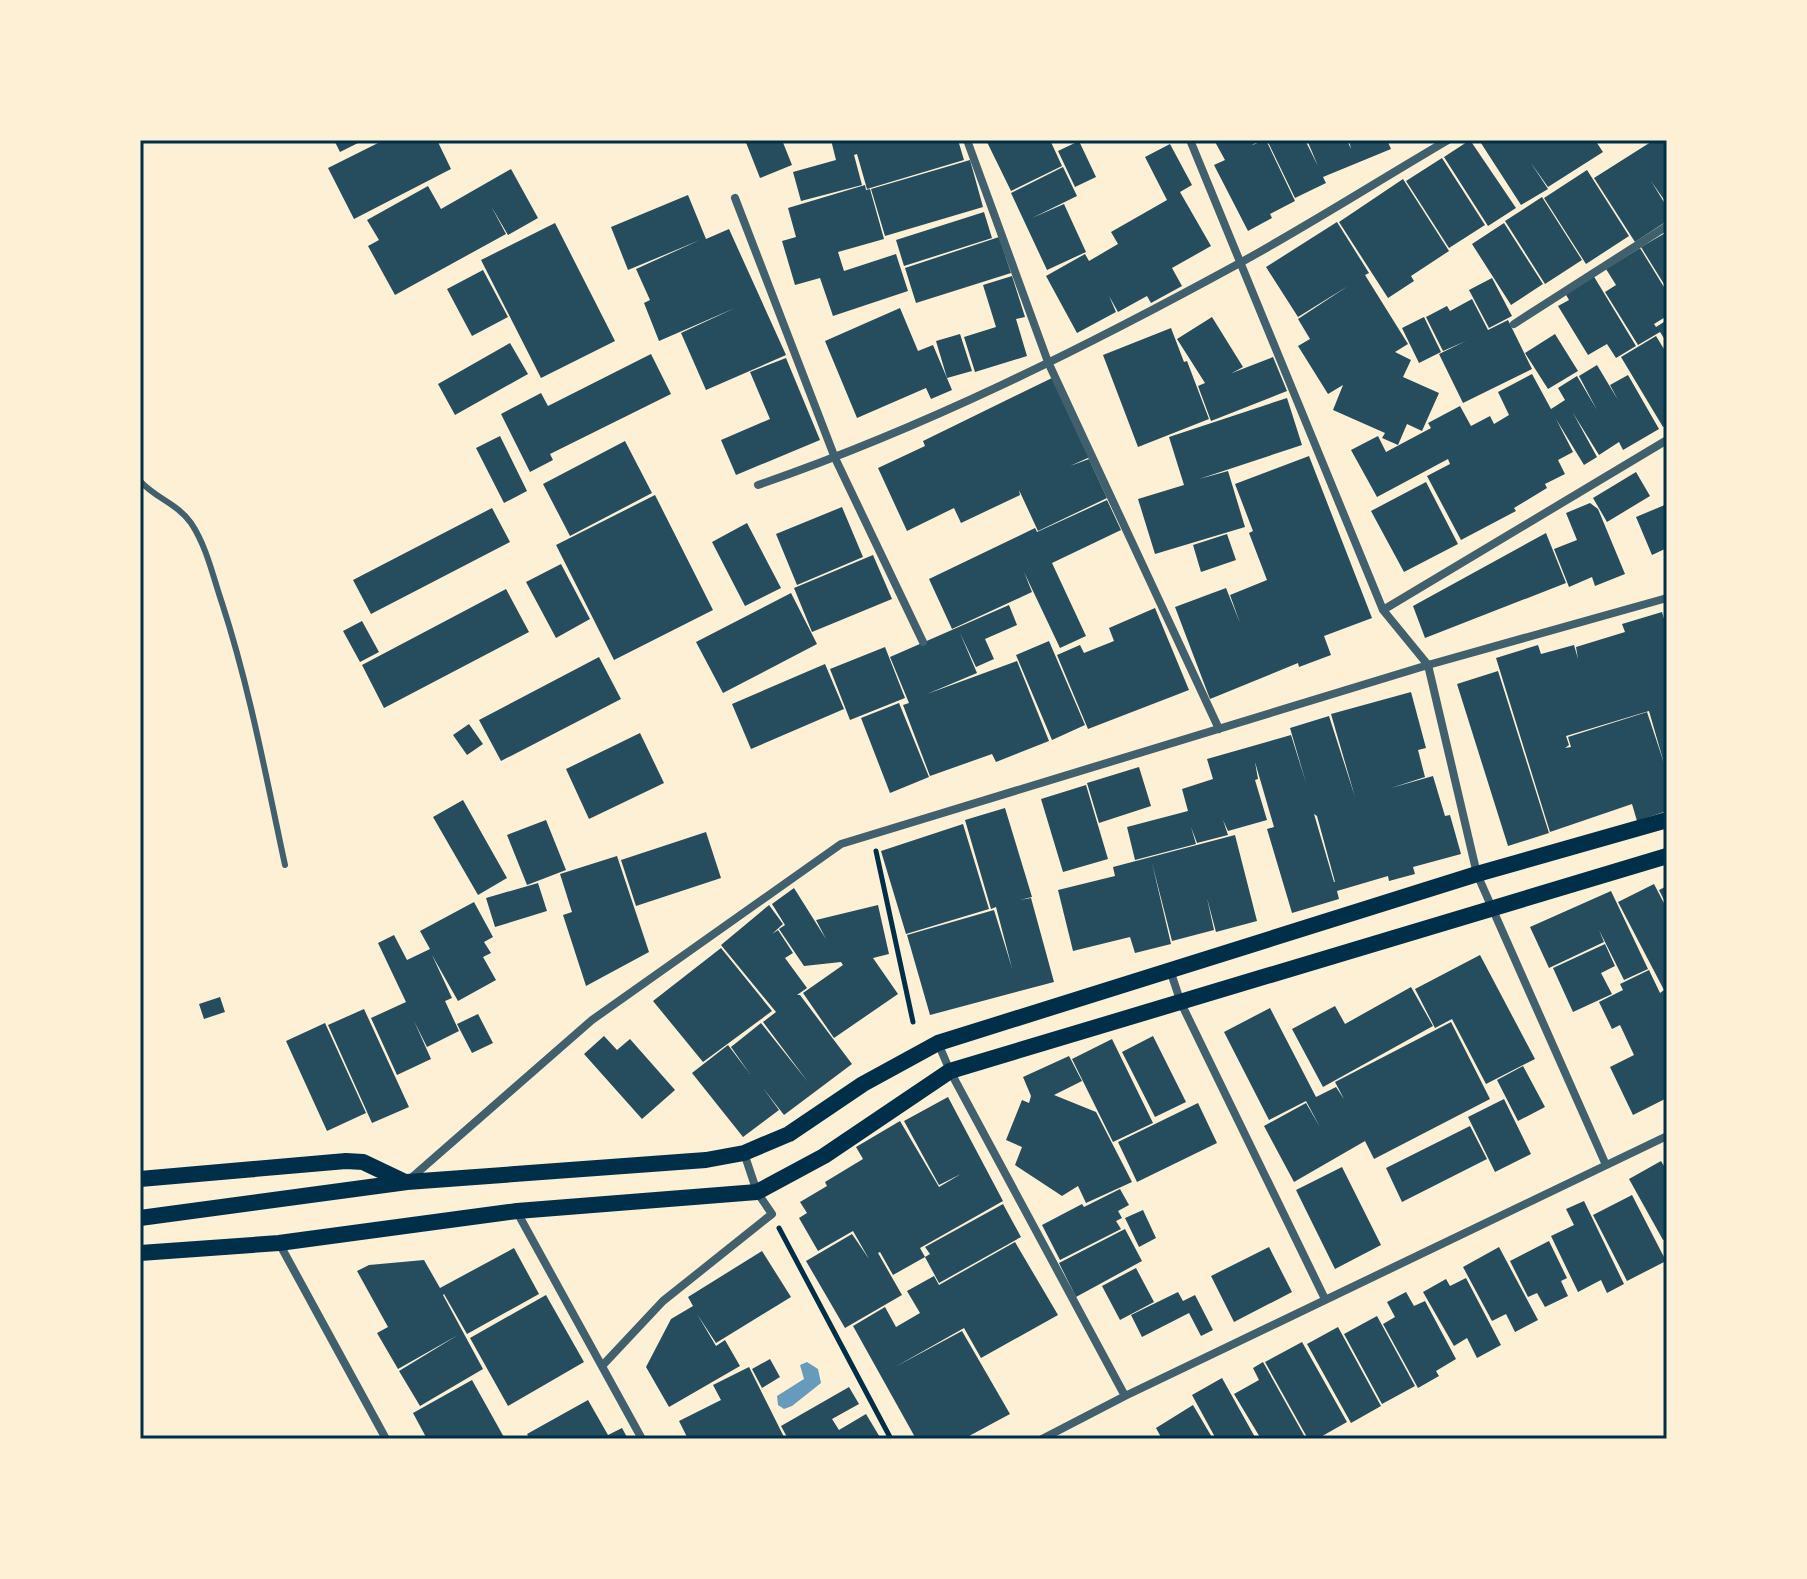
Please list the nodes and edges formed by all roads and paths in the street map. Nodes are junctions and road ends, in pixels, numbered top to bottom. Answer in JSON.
{"nodes":[{"id":1,"x":967,"y":140,"type":"edge"},
{"id":2,"x":1190,"y":140,"type":"edge"},
{"id":3,"x":1448,"y":140,"type":"edge"},
{"id":4,"x":735,"y":198,"type":"dead end"},
{"id":5,"x":1667,"y":226,"type":"edge"},
{"id":6,"x":1240,"y":263,"type":"junction"},
{"id":7,"x":1514,"y":324,"type":"dead end"},
{"id":8,"x":1048,"y":362,"type":"junction"},
{"id":9,"x":1667,"y":440,"type":"edge"},
{"id":10,"x":835,"y":458,"type":"junction"},
{"id":11,"x":140,"y":481,"type":"edge"},
{"id":12,"x":758,"y":485,"type":"dead end"},
{"id":13,"x":1667,"y":598,"type":"edge"},
{"id":14,"x":1383,"y":610,"type":"junction"},
{"id":15,"x":923,"y":642,"type":"dead end"},
{"id":16,"x":1428,"y":665,"type":"junction"},
{"id":17,"x":1219,"y":729,"type":"junction"},
{"id":18,"x":1667,"y":820,"type":"edge"},
{"id":19,"x":872,"y":835,"type":"junction"},
{"id":20,"x":1667,"y":856,"type":"edge"},
{"id":21,"x":285,"y":865,"type":"dead end"},
{"id":22,"x":1477,"y":874,"type":"junction"},
{"id":23,"x":1492,"y":909,"type":"junction"},
{"id":24,"x":1170,"y":970,"type":"junction"},
{"id":25,"x":1181,"y":1003,"type":"junction"},
{"id":26,"x":913,"y":1022,"type":"dead end"},
{"id":27,"x":938,"y":1043,"type":"junction"},
{"id":28,"x":950,"y":1071,"type":"junction"},
{"id":29,"x":1667,"y":1136,"type":"edge"},
{"id":30,"x":744,"y":1153,"type":"junction"},
{"id":31,"x":1606,"y":1165,"type":"junction"},
{"id":32,"x":140,"y":1179,"type":"edge"},
{"id":33,"x":407,"y":1182,"type":"junction"},
{"id":34,"x":757,"y":1192,"type":"junction"},
{"id":35,"x":517,"y":1211,"type":"junction"},
{"id":36,"x":772,"y":1214,"type":"junction"},
{"id":37,"x":140,"y":1218,"type":"edge"},
{"id":38,"x":279,"y":1243,"type":"junction"},
{"id":39,"x":140,"y":1253,"type":"edge"},
{"id":40,"x":1325,"y":1299,"type":"junction"},
{"id":41,"x":602,"y":1366,"type":"junction"},
{"id":42,"x":1125,"y":1396,"type":"junction"},
{"id":43,"x":386,"y":1439,"type":"edge"},
{"id":44,"x":642,"y":1439,"type":"edge"},
{"id":45,"x":891,"y":1439,"type":"edge"},
{"id":46,"x":1042,"y":1439,"type":"edge"}],
"edges":[{"from":1,"to":8,"type":"street"},
{"from":2,"to":6,"type":"street"},
{"from":3,"to":6,"type":"street"},
{"from":4,"to":10,"type":"street"},
{"from":5,"to":7,"type":"street"},
{"from":6,"to":8,"type":"street"},
{"from":6,"to":14,"type":"street"},
{"from":8,"to":10,"type":"street"},
{"from":8,"to":17,"type":"street"},
{"from":9,"to":14,"type":"street"},
{"from":10,"to":12,"type":"street"},
{"from":10,"to":15,"type":"street"},
{"from":11,"to":21,"type":"lane"},
{"from":13,"to":16,"type":"street"},
{"from":14,"to":16,"type":"street"},
{"from":16,"to":17,"type":"street"},
{"from":16,"to":22,"type":"street"},
{"from":17,"to":19,"type":"street"},
{"from":18,"to":22,"type":"main road"},
{"from":19,"to":26,"type":"path"},
{"from":19,"to":33,"type":"street"},
{"from":20,"to":23,"type":"main road"},
{"from":22,"to":23,"type":"street"},
{"from":22,"to":24,"type":"main road"},
{"from":23,"to":25,"type":"main road"},
{"from":23,"to":31,"type":"street"},
{"from":24,"to":25,"type":"street"},
{"from":24,"to":27,"type":"main road"},
{"from":25,"to":28,"type":"main road"},
{"from":25,"to":40,"type":"street"},
{"from":27,"to":28,"type":"street"},
{"from":27,"to":30,"type":"main road"},
{"from":28,"to":34,"type":"main road"},
{"from":28,"to":42,"type":"street"},
{"from":29,"to":31,"type":"street"},
{"from":30,"to":33,"type":"main road"},
{"from":30,"to":34,"type":"street"},
{"from":31,"to":40,"type":"street"},
{"from":32,"to":33,"type":"main road"},
{"from":33,"to":37,"type":"main road"},
{"from":34,"to":35,"type":"main road"},
{"from":34,"to":36,"type":"street"},
{"from":35,"to":38,"type":"main road"},
{"from":35,"to":41,"type":"street"},
{"from":36,"to":41,"type":"street"},
{"from":36,"to":45,"type":"path"},
{"from":38,"to":39,"type":"main road"},
{"from":38,"to":43,"type":"street"},
{"from":40,"to":42,"type":"street"},
{"from":41,"to":44,"type":"street"},
{"from":42,"to":46,"type":"street"}]}
